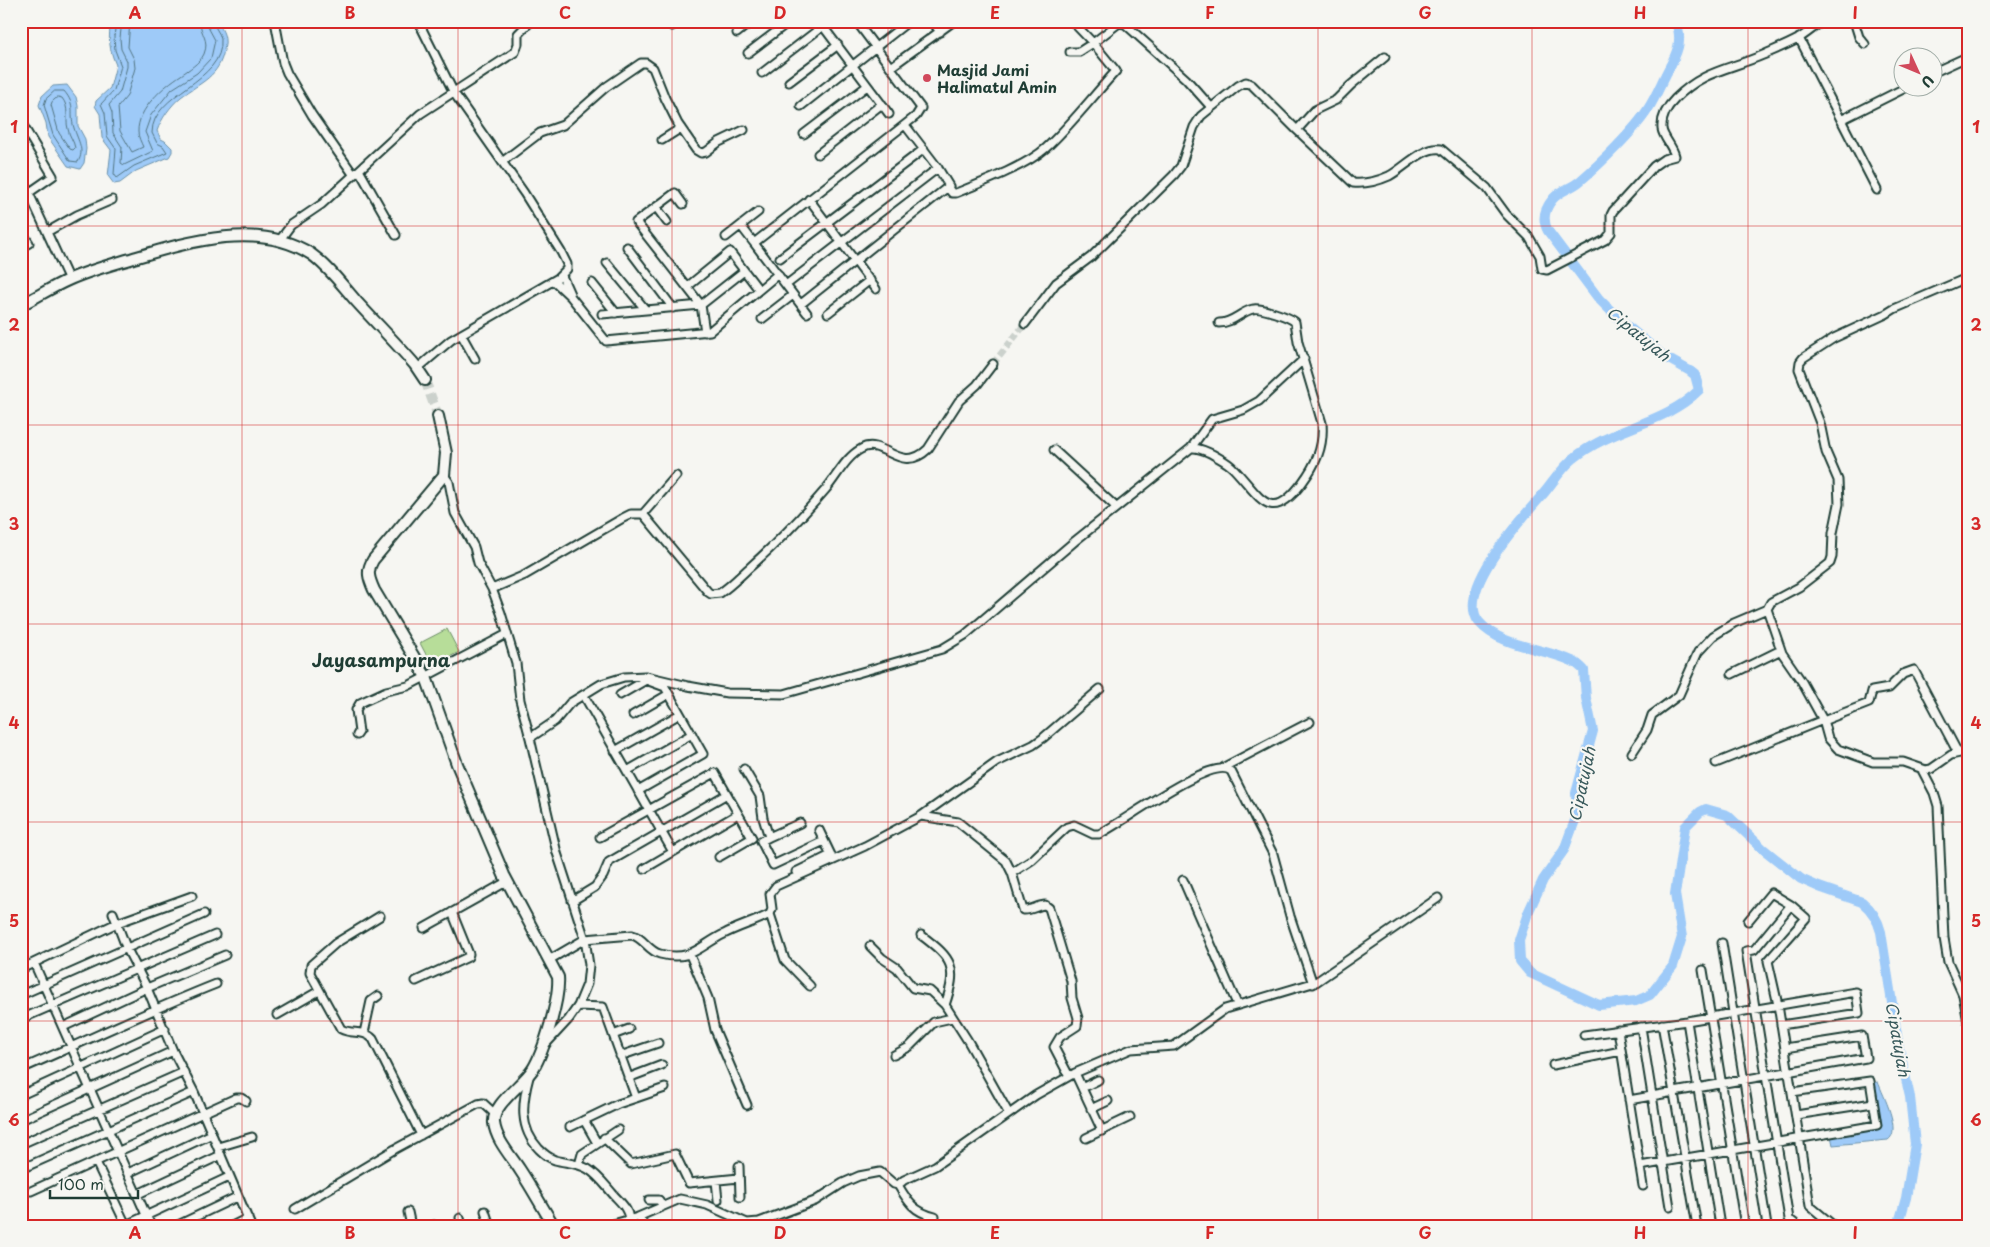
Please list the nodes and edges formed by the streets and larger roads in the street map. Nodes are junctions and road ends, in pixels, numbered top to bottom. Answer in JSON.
{"nodes":[{"id":1,"x":275,"y":21,"type":"edge"},
{"id":2,"x":418,"y":21,"type":"edge"},
{"id":3,"x":531,"y":21,"type":"edge"},
{"id":4,"x":752,"y":21,"type":"edge"},
{"id":5,"x":790,"y":21,"type":"edge"},
{"id":6,"x":856,"y":21,"type":"edge"},
{"id":7,"x":893,"y":21,"type":"edge"},
{"id":8,"x":909,"y":21,"type":"edge"},
{"id":9,"x":932,"y":21,"type":"edge"},
{"id":10,"x":954,"y":21,"type":"edge"},
{"id":11,"x":1072,"y":21,"type":"edge"},
{"id":12,"x":1823,"y":21,"type":"edge"},
{"id":13,"x":1854,"y":21,"type":"edge"},
{"id":14,"x":821,"y":24,"type":"edge"},
{"id":15,"x":899,"y":29,"type":"junction"},
{"id":16,"x":737,"y":33,"type":"dead end"},
{"id":17,"x":938,"y":33,"type":"junction"},
{"id":18,"x":1799,"y":38,"type":"junction"},
{"id":19,"x":1093,"y":43,"type":"junction"},
{"id":20,"x":1865,"y":44,"type":"dead end"},
{"id":21,"x":838,"y":45,"type":"junction"},
{"id":22,"x":876,"y":47,"type":"junction"},
{"id":23,"x":1070,"y":52,"type":"dead end"},
{"id":24,"x":748,"y":53,"type":"dead end"},
{"id":25,"x":1969,"y":56,"type":"edge"},
{"id":26,"x":1385,"y":57,"type":"dead end"},
{"id":27,"x":853,"y":66,"type":"junction"},
{"id":28,"x":890,"y":66,"type":"junction"},
{"id":29,"x":1942,"y":68,"type":"edge"},
{"id":30,"x":762,"y":73,"type":"dead end"},
{"id":31,"x":789,"y":82,"type":"dead end"},
{"id":32,"x":867,"y":86,"type":"junction"},
{"id":33,"x":454,"y":93,"type":"junction"},
{"id":34,"x":1892,"y":94,"type":"edge"},
{"id":35,"x":882,"y":104,"type":"junction"},
{"id":36,"x":801,"y":106,"type":"dead end"},
{"id":37,"x":1211,"y":107,"type":"junction"},
{"id":38,"x":889,"y":114,"type":"dead end"},
{"id":39,"x":1841,"y":120,"type":"junction"},
{"id":40,"x":21,"y":122,"type":"edge"},
{"id":41,"x":905,"y":125,"type":"junction"},
{"id":42,"x":681,"y":128,"type":"junction"},
{"id":43,"x":744,"y":130,"type":"dead end"},
{"id":44,"x":1297,"y":130,"type":"junction"},
{"id":45,"x":804,"y":134,"type":"dead end"},
{"id":46,"x":662,"y":140,"type":"dead end"},
{"id":47,"x":924,"y":149,"type":"junction"},
{"id":48,"x":818,"y":154,"type":"dead end"},
{"id":49,"x":502,"y":162,"type":"junction"},
{"id":50,"x":938,"y":168,"type":"junction"},
{"id":51,"x":356,"y":172,"type":"junction"},
{"id":52,"x":21,"y":176,"type":"edge"},
{"id":53,"x":948,"y":188,"type":"junction"},
{"id":54,"x":1877,"y":190,"type":"dead end"},
{"id":55,"x":30,"y":192,"type":"junction"},
{"id":56,"x":809,"y":199,"type":"junction"},
{"id":57,"x":112,"y":200,"type":"dead end"},
{"id":58,"x":683,"y":204,"type":"dead end"},
{"id":59,"x":656,"y":207,"type":"junction"},
{"id":60,"x":758,"y":212,"type":"dead end"},
{"id":61,"x":667,"y":222,"type":"dead end"},
{"id":62,"x":826,"y":223,"type":"junction"},
{"id":63,"x":741,"y":226,"type":"junction"},
{"id":64,"x":21,"y":230,"type":"edge"},
{"id":65,"x":47,"y":232,"type":"junction"},
{"id":66,"x":396,"y":235,"type":"dead end"},
{"id":67,"x":726,"y":237,"type":"dead end"},
{"id":68,"x":279,"y":241,"type":"junction"},
{"id":69,"x":841,"y":242,"type":"junction"},
{"id":70,"x":754,"y":243,"type":"junction"},
{"id":71,"x":21,"y":247,"type":"edge"},
{"id":72,"x":627,"y":247,"type":"dead end"},
{"id":73,"x":780,"y":258,"type":"dead end"},
{"id":74,"x":856,"y":261,"type":"junction"},
{"id":75,"x":607,"y":263,"type":"dead end"},
{"id":76,"x":744,"y":271,"type":"junction"},
{"id":77,"x":778,"y":274,"type":"junction"},
{"id":78,"x":562,"y":276,"type":"junction"},
{"id":79,"x":1969,"y":277,"type":"edge"},
{"id":80,"x":69,"y":280,"type":"junction"},
{"id":81,"x":870,"y":280,"type":"junction"},
{"id":82,"x":554,"y":281,"type":"junction"},
{"id":83,"x":592,"y":283,"type":"dead end"},
{"id":84,"x":786,"y":285,"type":"junction"},
{"id":85,"x":687,"y":287,"type":"junction"},
{"id":86,"x":876,"y":289,"type":"dead end"},
{"id":87,"x":759,"y":290,"type":"junction"},
{"id":88,"x":793,"y":295,"type":"junction"},
{"id":89,"x":571,"y":297,"type":"junction"},
{"id":90,"x":801,"y":304,"type":"junction"},
{"id":91,"x":21,"y":305,"type":"edge"},
{"id":92,"x":700,"y":305,"type":"junction"},
{"id":93,"x":673,"y":308,"type":"junction"},
{"id":94,"x":645,"y":309,"type":"junction"},
{"id":95,"x":616,"y":313,"type":"junction"},
{"id":96,"x":807,"y":313,"type":"dead end"},
{"id":97,"x":828,"y":313,"type":"dead end"},
{"id":98,"x":602,"y":314,"type":"dead end"},
{"id":99,"x":762,"y":319,"type":"dead end"},
{"id":100,"x":1219,"y":323,"type":"dead end"},
{"id":101,"x":1025,"y":324,"type":"tunnel mouth"},
{"id":102,"x":705,"y":332,"type":"junction"},
{"id":103,"x":462,"y":334,"type":"junction"},
{"id":104,"x":475,"y":359,"type":"dead end"},
{"id":105,"x":1304,"y":360,"type":"junction"},
{"id":106,"x":993,"y":364,"type":"tunnel mouth"},
{"id":107,"x":418,"y":368,"type":"junction"},
{"id":108,"x":425,"y":380,"type":"tunnel mouth"},
{"id":109,"x":438,"y":416,"type":"tunnel mouth"},
{"id":110,"x":1191,"y":448,"type":"junction"},
{"id":111,"x":1054,"y":450,"type":"dead end"},
{"id":112,"x":444,"y":475,"type":"junction"},
{"id":113,"x":676,"y":476,"type":"dead end"},
{"id":114,"x":1116,"y":508,"type":"junction"},
{"id":115,"x":643,"y":514,"type":"junction"},
{"id":116,"x":492,"y":589,"type":"junction"},
{"id":117,"x":1767,"y":609,"type":"junction"},
{"id":118,"x":507,"y":634,"type":"junction"},
{"id":119,"x":1781,"y":650,"type":"junction"},
{"id":120,"x":1732,"y":674,"type":"dead end"},
{"id":121,"x":426,"y":677,"type":"junction"},
{"id":122,"x":1100,"y":689,"type":"dead end"},
{"id":123,"x":669,"y":694,"type":"junction"},
{"id":124,"x":620,"y":695,"type":"dead end"},
{"id":125,"x":586,"y":699,"type":"dead end"},
{"id":126,"x":680,"y":714,"type":"junction"},
{"id":127,"x":632,"y":715,"type":"dead end"},
{"id":128,"x":1823,"y":720,"type":"junction"},
{"id":129,"x":1310,"y":722,"type":"dead end"},
{"id":130,"x":357,"y":734,"type":"dead end"},
{"id":131,"x":692,"y":734,"type":"junction"},
{"id":132,"x":530,"y":738,"type":"junction"},
{"id":133,"x":615,"y":751,"type":"junction"},
{"id":134,"x":1969,"y":751,"type":"edge"},
{"id":135,"x":1632,"y":753,"type":"dead end"},
{"id":136,"x":1958,"y":753,"type":"junction"},
{"id":137,"x":1716,"y":763,"type":"dead end"},
{"id":138,"x":1224,"y":767,"type":"junction"},
{"id":139,"x":744,"y":769,"type":"dead end"},
{"id":140,"x":1922,"y":770,"type":"junction"},
{"id":141,"x":627,"y":771,"type":"junction"},
{"id":142,"x":638,"y":791,"type":"junction"},
{"id":143,"x":727,"y":794,"type":"junction"},
{"id":144,"x":650,"y":811,"type":"junction"},
{"id":145,"x":738,"y":814,"type":"junction"},
{"id":146,"x":921,"y":816,"type":"junction"},
{"id":147,"x":800,"y":823,"type":"dead end"},
{"id":148,"x":819,"y":830,"type":"dead end"},
{"id":149,"x":662,"y":832,"type":"junction"},
{"id":150,"x":769,"y":837,"type":"junction"},
{"id":151,"x":600,"y":838,"type":"dead end"},
{"id":152,"x":752,"y":838,"type":"junction"},
{"id":153,"x":762,"y":841,"type":"junction"},
{"id":154,"x":824,"y":842,"type":"junction"},
{"id":155,"x":673,"y":852,"type":"junction"},
{"id":156,"x":719,"y":857,"type":"dead end"},
{"id":157,"x":644,"y":869,"type":"dead end"},
{"id":158,"x":1012,"y":873,"type":"junction"},
{"id":159,"x":780,"y":879,"type":"dead end"},
{"id":160,"x":1183,"y":880,"type":"dead end"},
{"id":161,"x":508,"y":882,"type":"junction"},
{"id":162,"x":192,"y":896,"type":"dead end"},
{"id":163,"x":1438,"y":898,"type":"dead end"},
{"id":164,"x":572,"y":899,"type":"junction"},
{"id":165,"x":1791,"y":905,"type":"junction"},
{"id":166,"x":452,"y":912,"type":"junction"},
{"id":167,"x":113,"y":913,"type":"dead end"},
{"id":168,"x":204,"y":914,"type":"dead end"},
{"id":169,"x":770,"y":914,"type":"junction"},
{"id":170,"x":380,"y":916,"type":"dead end"},
{"id":171,"x":1748,"y":922,"type":"dead end"},
{"id":172,"x":117,"y":923,"type":"junction"},
{"id":173,"x":424,"y":928,"type":"dead end"},
{"id":174,"x":216,"y":935,"type":"dead end"},
{"id":175,"x":921,"y":935,"type":"dead end"},
{"id":176,"x":585,"y":939,"type":"junction"},
{"id":177,"x":1722,"y":943,"type":"dead end"},
{"id":178,"x":870,"y":946,"type":"dead end"},
{"id":179,"x":126,"y":947,"type":"junction"},
{"id":180,"x":225,"y":955,"type":"dead end"},
{"id":181,"x":690,"y":955,"type":"junction"},
{"id":182,"x":549,"y":960,"type":"junction"},
{"id":183,"x":34,"y":962,"type":"junction"},
{"id":184,"x":137,"y":968,"type":"junction"},
{"id":185,"x":21,"y":969,"type":"edge"},
{"id":186,"x":1703,"y":970,"type":"dead end"},
{"id":187,"x":416,"y":981,"type":"dead end"},
{"id":188,"x":216,"y":984,"type":"dead end"},
{"id":189,"x":1313,"y":984,"type":"junction"},
{"id":190,"x":44,"y":985,"type":"junction"},
{"id":191,"x":810,"y":986,"type":"dead end"},
{"id":192,"x":147,"y":988,"type":"junction"},
{"id":193,"x":319,"y":991,"type":"junction"},
{"id":194,"x":21,"y":995,"type":"edge"},
{"id":195,"x":378,"y":996,"type":"dead end"},
{"id":196,"x":1238,"y":1004,"type":"junction"},
{"id":197,"x":1778,"y":1005,"type":"junction"},
{"id":198,"x":53,"y":1006,"type":"junction"},
{"id":199,"x":578,"y":1006,"type":"junction"},
{"id":200,"x":945,"y":1006,"type":"junction"},
{"id":201,"x":156,"y":1008,"type":"junction"},
{"id":202,"x":1755,"y":1009,"type":"junction"},
{"id":203,"x":1732,"y":1013,"type":"junction"},
{"id":204,"x":277,"y":1015,"type":"dead end"},
{"id":205,"x":1710,"y":1017,"type":"junction"},
{"id":206,"x":952,"y":1018,"type":"junction"},
{"id":207,"x":21,"y":1019,"type":"edge"},
{"id":208,"x":1687,"y":1020,"type":"junction"},
{"id":209,"x":1968,"y":1022,"type":"edge"},
{"id":210,"x":1662,"y":1024,"type":"junction"},
{"id":211,"x":1781,"y":1025,"type":"junction"},
{"id":212,"x":63,"y":1027,"type":"junction"},
{"id":213,"x":1640,"y":1027,"type":"junction"},
{"id":214,"x":165,"y":1029,"type":"junction"},
{"id":215,"x":629,"y":1029,"type":"dead end"},
{"id":216,"x":1618,"y":1030,"type":"junction"},
{"id":217,"x":364,"y":1033,"type":"junction"},
{"id":218,"x":613,"y":1035,"type":"junction"},
{"id":219,"x":1584,"y":1035,"type":"dead end"},
{"id":220,"x":658,"y":1042,"type":"dead end"},
{"id":221,"x":72,"y":1048,"type":"junction"},
{"id":222,"x":1785,"y":1048,"type":"junction"},
{"id":223,"x":542,"y":1049,"type":"junction"},
{"id":224,"x":174,"y":1051,"type":"junction"},
{"id":225,"x":1621,"y":1051,"type":"junction"},
{"id":226,"x":894,"y":1054,"type":"dead end"},
{"id":227,"x":620,"y":1056,"type":"junction"},
{"id":228,"x":1553,"y":1064,"type":"dead end"},
{"id":229,"x":662,"y":1065,"type":"dead end"},
{"id":230,"x":22,"y":1068,"type":"edge"},
{"id":231,"x":82,"y":1069,"type":"junction"},
{"id":232,"x":1788,"y":1070,"type":"junction"},
{"id":233,"x":184,"y":1072,"type":"junction"},
{"id":234,"x":530,"y":1074,"type":"junction"},
{"id":235,"x":1072,"y":1075,"type":"junction"},
{"id":236,"x":1766,"y":1075,"type":"junction"},
{"id":237,"x":628,"y":1078,"type":"junction"},
{"id":238,"x":1743,"y":1079,"type":"junction"},
{"id":239,"x":1098,"y":1080,"type":"dead end"},
{"id":240,"x":1721,"y":1083,"type":"junction"},
{"id":241,"x":666,"y":1088,"type":"dead end"},
{"id":242,"x":1082,"y":1088,"type":"junction"},
{"id":243,"x":1698,"y":1088,"type":"junction"},
{"id":244,"x":91,"y":1089,"type":"junction"},
{"id":245,"x":194,"y":1092,"type":"junction"},
{"id":246,"x":1674,"y":1092,"type":"junction"},
{"id":247,"x":1792,"y":1092,"type":"junction"},
{"id":248,"x":21,"y":1096,"type":"edge"},
{"id":249,"x":1652,"y":1096,"type":"junction"},
{"id":250,"x":636,"y":1098,"type":"junction"},
{"id":251,"x":1630,"y":1100,"type":"junction"},
{"id":252,"x":246,"y":1101,"type":"dead end"},
{"id":253,"x":1108,"y":1101,"type":"dead end"},
{"id":254,"x":1873,"y":1103,"type":"junction"},
{"id":255,"x":747,"y":1105,"type":"dead end"},
{"id":256,"x":1092,"y":1109,"type":"junction"},
{"id":257,"x":100,"y":1110,"type":"junction"},
{"id":258,"x":202,"y":1113,"type":"junction"},
{"id":259,"x":495,"y":1114,"type":"junction"},
{"id":260,"x":1008,"y":1114,"type":"junction"},
{"id":261,"x":1796,"y":1115,"type":"junction"},
{"id":262,"x":1130,"y":1117,"type":"dead end"},
{"id":263,"x":21,"y":1120,"type":"edge"},
{"id":264,"x":584,"y":1120,"type":"junction"},
{"id":265,"x":570,"y":1128,"type":"dead end"},
{"id":266,"x":109,"y":1130,"type":"junction"},
{"id":267,"x":618,"y":1130,"type":"dead end"},
{"id":268,"x":1102,"y":1131,"type":"junction"},
{"id":269,"x":212,"y":1134,"type":"junction"},
{"id":270,"x":421,"y":1135,"type":"junction"},
{"id":271,"x":252,"y":1137,"type":"dead end"},
{"id":272,"x":604,"y":1138,"type":"junction"},
{"id":273,"x":1086,"y":1138,"type":"dead end"},
{"id":274,"x":1800,"y":1138,"type":"junction"},
{"id":275,"x":1777,"y":1142,"type":"junction"},
{"id":276,"x":597,"y":1143,"type":"junction"},
{"id":277,"x":21,"y":1144,"type":"edge"},
{"id":278,"x":1754,"y":1146,"type":"junction"},
{"id":279,"x":218,"y":1147,"type":"junction"},
{"id":280,"x":1732,"y":1150,"type":"junction"},
{"id":281,"x":119,"y":1152,"type":"junction"},
{"id":282,"x":1709,"y":1154,"type":"junction"},
{"id":283,"x":221,"y":1155,"type":"junction"},
{"id":284,"x":1686,"y":1158,"type":"junction"},
{"id":285,"x":96,"y":1162,"type":"junction"},
{"id":286,"x":1663,"y":1162,"type":"junction"},
{"id":287,"x":579,"y":1165,"type":"junction"},
{"id":288,"x":739,"y":1166,"type":"dead end"},
{"id":289,"x":1640,"y":1166,"type":"junction"},
{"id":290,"x":21,"y":1169,"type":"edge"},
{"id":291,"x":128,"y":1173,"type":"junction"},
{"id":292,"x":229,"y":1177,"type":"junction"},
{"id":293,"x":739,"y":1178,"type":"junction"},
{"id":294,"x":716,"y":1181,"type":"junction"},
{"id":295,"x":898,"y":1185,"type":"junction"},
{"id":296,"x":1643,"y":1186,"type":"dead end"},
{"id":297,"x":31,"y":1191,"type":"dead end"},
{"id":298,"x":138,"y":1194,"type":"junction"},
{"id":299,"x":238,"y":1197,"type":"junction"},
{"id":300,"x":740,"y":1197,"type":"dead end"},
{"id":301,"x":649,"y":1200,"type":"dead end"},
{"id":302,"x":718,"y":1200,"type":"dead end"},
{"id":303,"x":662,"y":1205,"type":"junction"},
{"id":304,"x":1670,"y":1207,"type":"dead end"},
{"id":305,"x":296,"y":1209,"type":"dead end"},
{"id":306,"x":485,"y":1211,"type":"dead end"},
{"id":307,"x":408,"y":1212,"type":"dead end"},
{"id":308,"x":147,"y":1215,"type":"junction"},
{"id":309,"x":935,"y":1216,"type":"dead end"},
{"id":310,"x":638,"y":1217,"type":"junction"},
{"id":311,"x":460,"y":1218,"type":"dead end"},
{"id":312,"x":629,"y":1219,"type":"junction"},
{"id":313,"x":249,"y":1222,"type":"edge"},
{"id":314,"x":125,"y":1225,"type":"edge"},
{"id":315,"x":751,"y":1225,"type":"edge"},
{"id":316,"x":151,"y":1226,"type":"edge"},
{"id":317,"x":176,"y":1226,"type":"edge"},
{"id":318,"x":232,"y":1226,"type":"edge"},
{"id":319,"x":412,"y":1226,"type":"edge"},
{"id":320,"x":462,"y":1226,"type":"edge"},
{"id":321,"x":490,"y":1226,"type":"edge"},
{"id":322,"x":554,"y":1226,"type":"edge"},
{"id":323,"x":606,"y":1226,"type":"edge"},
{"id":324,"x":645,"y":1226,"type":"edge"},
{"id":325,"x":1696,"y":1226,"type":"edge"},
{"id":326,"x":1720,"y":1226,"type":"edge"},
{"id":327,"x":1745,"y":1226,"type":"edge"},
{"id":328,"x":1767,"y":1226,"type":"edge"},
{"id":329,"x":1798,"y":1226,"type":"edge"},
{"id":330,"x":1834,"y":1226,"type":"edge"}],
"edges":[{"from":1,"to":51,"type":"street"},
{"from":2,"to":33,"type":"street"},
{"from":3,"to":33,"type":"street"},
{"from":4,"to":16,"type":"street"},
{"from":5,"to":24,"type":"street"},
{"from":6,"to":22,"type":"street"},
{"from":7,"to":15,"type":"street"},
{"from":8,"to":15,"type":"street"},
{"from":9,"to":17,"type":"street"},
{"from":10,"to":17,"type":"street"},
{"from":11,"to":19,"type":"street"},
{"from":12,"to":18,"type":"street"},
{"from":13,"to":20,"type":"street"},
{"from":14,"to":21,"type":"street"},
{"from":14,"to":30,"type":"street"},
{"from":15,"to":22,"type":"street"},
{"from":17,"to":28,"type":"street"},
{"from":18,"to":39,"type":"street"},
{"from":18,"to":44,"type":"street"},
{"from":19,"to":23,"type":"street"},
{"from":19,"to":37,"type":"street"},
{"from":19,"to":53,"type":"street"},
{"from":21,"to":27,"type":"street"},
{"from":21,"to":31,"type":"street"},
{"from":22,"to":27,"type":"street"},
{"from":22,"to":28,"type":"street"},
{"from":25,"to":29,"type":"street"},
{"from":26,"to":44,"type":"street"},
{"from":27,"to":32,"type":"street"},
{"from":27,"to":36,"type":"street"},
{"from":28,"to":41,"type":"street"},
{"from":32,"to":35,"type":"street"},
{"from":32,"to":45,"type":"street"},
{"from":33,"to":49,"type":"street"},
{"from":33,"to":51,"type":"street"},
{"from":34,"to":39,"type":"street"},
{"from":35,"to":38,"type":"street"},
{"from":35,"to":48,"type":"street"},
{"from":37,"to":44,"type":"street"},
{"from":37,"to":101,"type":"street"},
{"from":39,"to":54,"type":"street"},
{"from":40,"to":55,"type":"street"},
{"from":41,"to":47,"type":"street"},
{"from":41,"to":56,"type":"street"},
{"from":42,"to":43,"type":"street"},
{"from":42,"to":46,"type":"street"},
{"from":42,"to":49,"type":"street"},
{"from":47,"to":50,"type":"street"},
{"from":47,"to":62,"type":"street"},
{"from":49,"to":78,"type":"street"},
{"from":50,"to":53,"type":"street"},
{"from":50,"to":69,"type":"street"},
{"from":51,"to":66,"type":"street"},
{"from":51,"to":68,"type":"street"},
{"from":52,"to":55,"type":"street"},
{"from":53,"to":74,"type":"street"},
{"from":55,"to":65,"type":"street"},
{"from":56,"to":62,"type":"street"},
{"from":56,"to":70,"type":"street"},
{"from":57,"to":65,"type":"street"},
{"from":58,"to":59,"type":"street"},
{"from":59,"to":61,"type":"street"},
{"from":59,"to":85,"type":"street"},
{"from":60,"to":63,"type":"street"},
{"from":62,"to":69,"type":"street"},
{"from":62,"to":73,"type":"street"},
{"from":63,"to":67,"type":"street"},
{"from":63,"to":70,"type":"street"},
{"from":64,"to":71,"type":"street"},
{"from":65,"to":80,"type":"street"},
{"from":68,"to":80,"type":"street"},
{"from":68,"to":107,"type":"street"},
{"from":69,"to":74,"type":"street"},
{"from":69,"to":84,"type":"street"},
{"from":70,"to":77,"type":"street"},
{"from":72,"to":93,"type":"street"},
{"from":74,"to":81,"type":"street"},
{"from":74,"to":90,"type":"street"},
{"from":75,"to":94,"type":"street"},
{"from":76,"to":85,"type":"street"},
{"from":76,"to":87,"type":"street"},
{"from":76,"to":92,"type":"street"},
{"from":77,"to":84,"type":"street"},
{"from":77,"to":87,"type":"street"},
{"from":78,"to":82,"type":"street"},
{"from":78,"to":89,"type":"street"},
{"from":79,"to":117,"type":"street"},
{"from":80,"to":91,"type":"street"},
{"from":81,"to":86,"type":"street"},
{"from":81,"to":97,"type":"street"},
{"from":82,"to":89,"type":"street"},
{"from":82,"to":103,"type":"street"},
{"from":83,"to":95,"type":"street"},
{"from":84,"to":88,"type":"street"},
{"from":85,"to":92,"type":"street"},
{"from":87,"to":102,"type":"street"},
{"from":88,"to":90,"type":"street"},
{"from":88,"to":99,"type":"street"},
{"from":89,"to":102,"type":"street"},
{"from":90,"to":96,"type":"street"},
{"from":92,"to":93,"type":"street"},
{"from":92,"to":102,"type":"street"},
{"from":93,"to":94,"type":"street"},
{"from":94,"to":95,"type":"street"},
{"from":95,"to":98,"type":"street"},
{"from":100,"to":105,"type":"street"},
{"from":103,"to":104,"type":"street"},
{"from":103,"to":107,"type":"street"},
{"from":105,"to":110,"type":"street"},
{"from":105,"to":110,"type":"street"},
{"from":106,"to":115,"type":"street"},
{"from":107,"to":108,"type":"street"},
{"from":109,"to":112,"type":"street"},
{"from":110,"to":114,"type":"street"},
{"from":111,"to":114,"type":"street"},
{"from":112,"to":116,"type":"street"},
{"from":112,"to":121,"type":"street"},
{"from":113,"to":115,"type":"street"},
{"from":114,"to":132,"type":"street"},
{"from":115,"to":116,"type":"street"},
{"from":116,"to":118,"type":"street"},
{"from":117,"to":119,"type":"street"},
{"from":117,"to":135,"type":"street"},
{"from":118,"to":121,"type":"street"},
{"from":118,"to":132,"type":"street"},
{"from":119,"to":120,"type":"street"},
{"from":119,"to":128,"type":"street"},
{"from":121,"to":130,"type":"street"},
{"from":121,"to":161,"type":"street"},
{"from":122,"to":146,"type":"street"},
{"from":123,"to":124,"type":"street"},
{"from":123,"to":126,"type":"street"},
{"from":123,"to":127,"type":"street"},
{"from":125,"to":133,"type":"street"},
{"from":126,"to":131,"type":"street"},
{"from":126,"to":133,"type":"street"},
{"from":128,"to":136,"type":"street"},
{"from":128,"to":137,"type":"street"},
{"from":128,"to":140,"type":"street"},
{"from":129,"to":138,"type":"street"},
{"from":131,"to":141,"type":"street"},
{"from":131,"to":142,"type":"street"},
{"from":132,"to":164,"type":"street"},
{"from":133,"to":141,"type":"street"},
{"from":134,"to":136,"type":"street"},
{"from":136,"to":140,"type":"street"},
{"from":138,"to":158,"type":"street"},
{"from":138,"to":189,"type":"street"},
{"from":139,"to":150,"type":"street"},
{"from":140,"to":209,"type":"street"},
{"from":141,"to":142,"type":"street"},
{"from":142,"to":144,"type":"street"},
{"from":143,"to":144,"type":"street"},
{"from":143,"to":145,"type":"street"},
{"from":143,"to":149,"type":"street"},
{"from":144,"to":149,"type":"street"},
{"from":144,"to":151,"type":"street"},
{"from":145,"to":152,"type":"street"},
{"from":145,"to":155,"type":"street"},
{"from":146,"to":158,"type":"street"},
{"from":146,"to":169,"type":"street"},
{"from":147,"to":150,"type":"street"},
{"from":148,"to":154,"type":"street"},
{"from":149,"to":155,"type":"street"},
{"from":149,"to":164,"type":"street"},
{"from":150,"to":153,"type":"street"},
{"from":152,"to":153,"type":"street"},
{"from":152,"to":156,"type":"street"},
{"from":153,"to":154,"type":"street"},
{"from":154,"to":159,"type":"street"},
{"from":155,"to":157,"type":"street"},
{"from":158,"to":235,"type":"street"},
{"from":160,"to":196,"type":"street"},
{"from":161,"to":166,"type":"street"},
{"from":161,"to":182,"type":"street"},
{"from":162,"to":172,"type":"street"},
{"from":163,"to":189,"type":"street"},
{"from":164,"to":176,"type":"street"},
{"from":165,"to":171,"type":"street"},
{"from":165,"to":197,"type":"street"},
{"from":165,"to":202,"type":"street"},
{"from":166,"to":173,"type":"street"},
{"from":166,"to":187,"type":"street"},
{"from":167,"to":172,"type":"street"},
{"from":168,"to":179,"type":"street"},
{"from":169,"to":181,"type":"street"},
{"from":169,"to":191,"type":"street"},
{"from":170,"to":193,"type":"street"},
{"from":172,"to":179,"type":"street"},
{"from":172,"to":183,"type":"street"},
{"from":174,"to":184,"type":"street"},
{"from":175,"to":200,"type":"street"},
{"from":176,"to":181,"type":"street"},
{"from":176,"to":182,"type":"street"},
{"from":176,"to":199,"type":"street"},
{"from":177,"to":203,"type":"street"},
{"from":178,"to":200,"type":"street"},
{"from":179,"to":184,"type":"street"},
{"from":179,"to":190,"type":"street"},
{"from":180,"to":192,"type":"street"},
{"from":181,"to":255,"type":"street"},
{"from":182,"to":223,"type":"street"},
{"from":183,"to":185,"type":"street"},
{"from":183,"to":190,"type":"street"},
{"from":184,"to":192,"type":"street"},
{"from":184,"to":198,"type":"street"},
{"from":186,"to":205,"type":"street"},
{"from":188,"to":201,"type":"street"},
{"from":189,"to":196,"type":"street"},
{"from":190,"to":194,"type":"street"},
{"from":190,"to":198,"type":"street"},
{"from":192,"to":201,"type":"street"},
{"from":192,"to":212,"type":"street"},
{"from":193,"to":204,"type":"street"},
{"from":193,"to":217,"type":"street"},
{"from":195,"to":217,"type":"street"},
{"from":196,"to":235,"type":"street"},
{"from":197,"to":202,"type":"street"},
{"from":197,"to":211,"type":"street"},
{"from":197,"to":211,"type":"street"},
{"from":198,"to":207,"type":"street"},
{"from":198,"to":212,"type":"street"},
{"from":199,"to":218,"type":"street"},
{"from":199,"to":223,"type":"street"},
{"from":200,"to":206,"type":"street"},
{"from":201,"to":214,"type":"street"},
{"from":201,"to":221,"type":"street"},
{"from":202,"to":203,"type":"street"},
{"from":202,"to":236,"type":"street"},
{"from":203,"to":205,"type":"street"},
{"from":203,"to":238,"type":"street"},
{"from":205,"to":208,"type":"street"},
{"from":205,"to":240,"type":"street"},
{"from":206,"to":226,"type":"street"},
{"from":206,"to":260,"type":"street"},
{"from":208,"to":210,"type":"street"},
{"from":208,"to":243,"type":"street"},
{"from":210,"to":213,"type":"street"},
{"from":210,"to":246,"type":"street"},
{"from":211,"to":222,"type":"street"},
{"from":212,"to":221,"type":"street"},
{"from":213,"to":216,"type":"street"},
{"from":213,"to":249,"type":"street"},
{"from":214,"to":224,"type":"street"},
{"from":214,"to":231,"type":"street"},
{"from":215,"to":218,"type":"street"},
{"from":216,"to":219,"type":"street"},
{"from":216,"to":225,"type":"street"},
{"from":217,"to":270,"type":"street"},
{"from":218,"to":227,"type":"street"},
{"from":220,"to":227,"type":"street"},
{"from":221,"to":230,"type":"street"},
{"from":221,"to":231,"type":"street"},
{"from":222,"to":232,"type":"street"},
{"from":222,"to":232,"type":"street"},
{"from":223,"to":234,"type":"street"},
{"from":224,"to":233,"type":"street"},
{"from":224,"to":244,"type":"street"},
{"from":225,"to":228,"type":"street"},
{"from":225,"to":251,"type":"street"},
{"from":227,"to":237,"type":"street"},
{"from":229,"to":237,"type":"street"},
{"from":231,"to":244,"type":"street"},
{"from":231,"to":248,"type":"street"},
{"from":232,"to":236,"type":"street"},
{"from":232,"to":247,"type":"street"},
{"from":233,"to":245,"type":"street"},
{"from":233,"to":257,"type":"street"},
{"from":234,"to":259,"type":"street"},
{"from":234,"to":287,"type":"street"},
{"from":235,"to":242,"type":"street"},
{"from":235,"to":260,"type":"street"},
{"from":236,"to":238,"type":"street"},
{"from":236,"to":275,"type":"street"},
{"from":237,"to":250,"type":"street"},
{"from":238,"to":240,"type":"street"},
{"from":238,"to":278,"type":"street"},
{"from":239,"to":242,"type":"street"},
{"from":240,"to":243,"type":"street"},
{"from":240,"to":280,"type":"street"},
{"from":241,"to":250,"type":"street"},
{"from":242,"to":256,"type":"street"},
{"from":243,"to":246,"type":"street"},
{"from":243,"to":282,"type":"street"},
{"from":244,"to":257,"type":"street"},
{"from":244,"to":263,"type":"street"},
{"from":245,"to":258,"type":"street"},
{"from":245,"to":266,"type":"street"},
{"from":246,"to":249,"type":"street"},
{"from":246,"to":284,"type":"street"},
{"from":247,"to":254,"type":"street"},
{"from":247,"to":261,"type":"street"},
{"from":249,"to":251,"type":"street"},
{"from":249,"to":286,"type":"street"},
{"from":250,"to":264,"type":"street"},
{"from":251,"to":289,"type":"street"},
{"from":252,"to":258,"type":"street"},
{"from":253,"to":256,"type":"street"},
{"from":254,"to":261,"type":"street"},
{"from":254,"to":274,"type":"street"},
{"from":256,"to":268,"type":"street"},
{"from":257,"to":266,"type":"street"},
{"from":257,"to":277,"type":"street"},
{"from":258,"to":269,"type":"street"},
{"from":258,"to":281,"type":"street"},
{"from":259,"to":270,"type":"street"},
{"from":259,"to":322,"type":"street"},
{"from":260,"to":295,"type":"street"},
{"from":261,"to":274,"type":"street"},
{"from":262,"to":268,"type":"street"},
{"from":264,"to":265,"type":"street"},
{"from":264,"to":276,"type":"street"},
{"from":266,"to":281,"type":"street"},
{"from":266,"to":290,"type":"street"},
{"from":267,"to":272,"type":"street"},
{"from":268,"to":273,"type":"street"},
{"from":269,"to":279,"type":"street"},
{"from":269,"to":291,"type":"street"},
{"from":270,"to":305,"type":"street"},
{"from":271,"to":279,"type":"street"},
{"from":272,"to":276,"type":"street"},
{"from":272,"to":294,"type":"street"},
{"from":274,"to":275,"type":"street"},
{"from":274,"to":330,"type":"street"},
{"from":275,"to":278,"type":"street"},
{"from":275,"to":329,"type":"street"},
{"from":276,"to":287,"type":"street"},
{"from":278,"to":280,"type":"street"},
{"from":278,"to":328,"type":"street"},
{"from":279,"to":283,"type":"street"},
{"from":280,"to":282,"type":"street"},
{"from":280,"to":327,"type":"street"},
{"from":281,"to":285,"type":"street"},
{"from":281,"to":291,"type":"street"},
{"from":282,"to":284,"type":"street"},
{"from":282,"to":326,"type":"street"},
{"from":283,"to":292,"type":"street"},
{"from":283,"to":298,"type":"street"},
{"from":284,"to":286,"type":"street"},
{"from":284,"to":325,"type":"street"},
{"from":285,"to":297,"type":"street"},
{"from":285,"to":314,"type":"street"},
{"from":286,"to":289,"type":"street"},
{"from":286,"to":304,"type":"street"},
{"from":287,"to":312,"type":"street"},
{"from":288,"to":293,"type":"street"},
{"from":289,"to":296,"type":"street"},
{"from":291,"to":298,"type":"street"},
{"from":292,"to":299,"type":"street"},
{"from":292,"to":308,"type":"street"},
{"from":293,"to":294,"type":"street"},
{"from":293,"to":300,"type":"street"},
{"from":294,"to":302,"type":"street"},
{"from":295,"to":309,"type":"street"},
{"from":295,"to":315,"type":"street"},
{"from":298,"to":308,"type":"street"},
{"from":299,"to":313,"type":"street"},
{"from":299,"to":317,"type":"street"},
{"from":301,"to":303,"type":"street"},
{"from":303,"to":310,"type":"street"},
{"from":303,"to":315,"type":"street"},
{"from":306,"to":321,"type":"street"},
{"from":307,"to":319,"type":"street"},
{"from":308,"to":314,"type":"street"},
{"from":308,"to":316,"type":"street"},
{"from":310,"to":312,"type":"street"},
{"from":310,"to":324,"type":"street"},
{"from":311,"to":320,"type":"street"},
{"from":312,"to":323,"type":"street"},
{"from":313,"to":318,"type":"street"}]}
